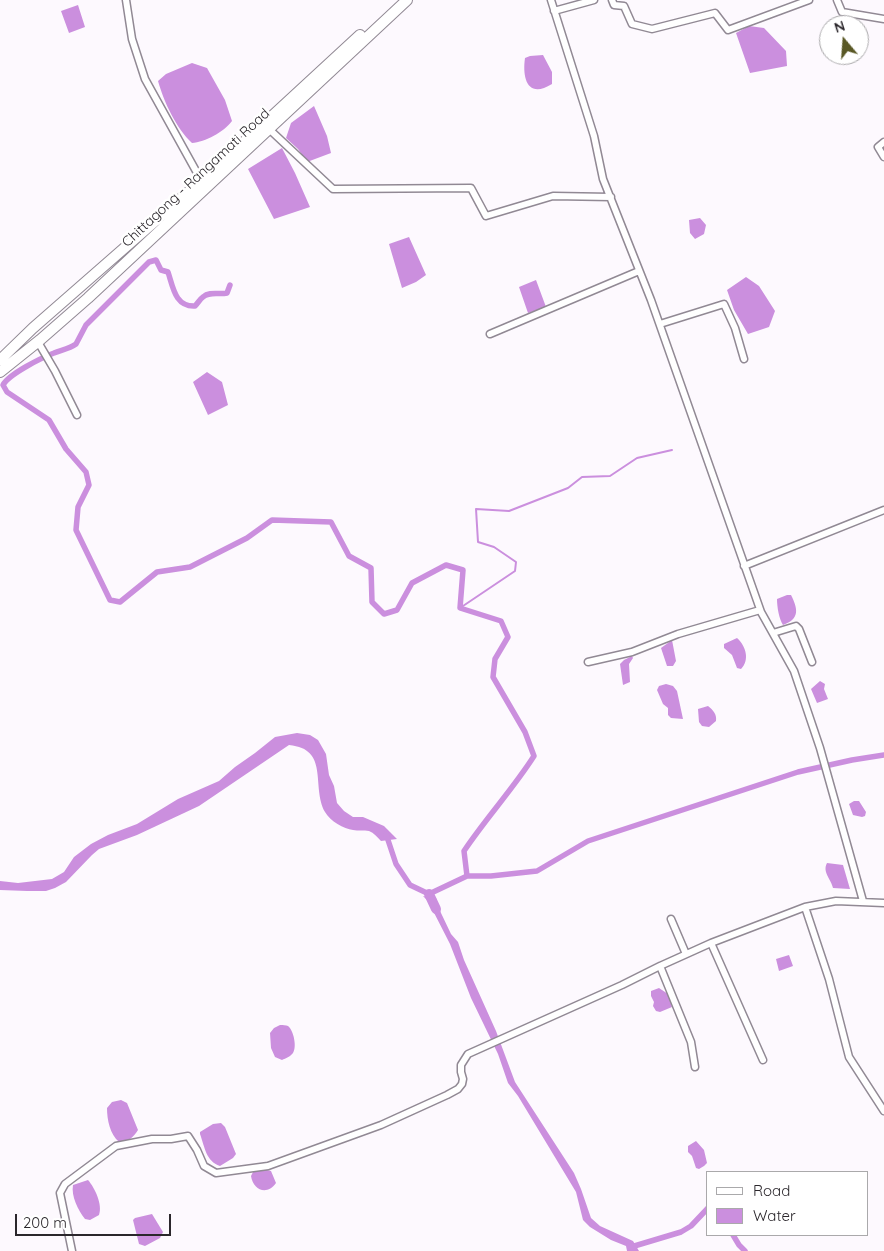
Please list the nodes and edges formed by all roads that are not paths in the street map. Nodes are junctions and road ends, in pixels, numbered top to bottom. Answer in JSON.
{"nodes":[{"id":1,"x":126,"y":0,"type":"edge"},
{"id":2,"x":398,"y":0,"type":"edge"},
{"id":3,"x":407,"y":0,"type":"edge"},
{"id":4,"x":551,"y":0,"type":"edge"},
{"id":5,"x":594,"y":0,"type":"edge"},
{"id":6,"x":612,"y":0,"type":"edge"},
{"id":7,"x":809,"y":0,"type":"edge"},
{"id":8,"x":837,"y":0,"type":"edge"},
{"id":9,"x":554,"y":11,"type":"junction"},
{"id":10,"x":884,"y":19,"type":"edge"},
{"id":11,"x":272,"y":123,"type":"junction"},
{"id":12,"x":884,"y":142,"type":"edge"},
{"id":13,"x":884,"y":157,"type":"edge"},
{"id":14,"x":202,"y":180,"type":"junction"},
{"id":15,"x":611,"y":197,"type":"junction"},
{"id":16,"x":639,"y":271,"type":"junction"},
{"id":17,"x":660,"y":324,"type":"junction"},
{"id":18,"x":490,"y":334,"type":"dead end"},
{"id":19,"x":40,"y":344,"type":"junction"},
{"id":20,"x":744,"y":359,"type":"dead end"},
{"id":21,"x":0,"y":360,"type":"edge"},
{"id":22,"x":0,"y":372,"type":"edge"},
{"id":23,"x":77,"y":415,"type":"dead end"},
{"id":24,"x":884,"y":510,"type":"edge"},
{"id":25,"x":744,"y":566,"type":"junction"},
{"id":26,"x":760,"y":610,"type":"junction"},
{"id":27,"x":773,"y":633,"type":"junction"},
{"id":28,"x":588,"y":662,"type":"dead end"},
{"id":29,"x":812,"y":662,"type":"dead end"},
{"id":30,"x":862,"y":901,"type":"junction"},
{"id":31,"x":884,"y":903,"type":"edge"},
{"id":32,"x":805,"y":907,"type":"junction"},
{"id":33,"x":671,"y":919,"type":"dead end"},
{"id":34,"x":711,"y":944,"type":"junction"},
{"id":35,"x":686,"y":954,"type":"junction"},
{"id":36,"x":660,"y":966,"type":"junction"},
{"id":37,"x":763,"y":1060,"type":"dead end"},
{"id":38,"x":695,"y":1068,"type":"dead end"},
{"id":39,"x":884,"y":1112,"type":"edge"},
{"id":40,"x":72,"y":1251,"type":"edge"}],
"edges":[{"from":1,"to":14,"type":"street"},
{"from":2,"to":11,"type":"highway"},
{"from":3,"to":11,"type":"highway","name":"Chittagong - Rangamati Road"},
{"from":4,"to":9,"type":"street"},
{"from":5,"to":9,"type":"street"},
{"from":6,"to":7,"type":"street"},
{"from":8,"to":10,"type":"street"},
{"from":9,"to":15,"type":"street"},
{"from":11,"to":14,"type":"highway"},
{"from":11,"to":15,"type":"street"},
{"from":11,"to":19,"type":"highway","name":"Chittagong - Rangamati Road"},
{"from":12,"to":13,"type":"street"},
{"from":14,"to":21,"type":"highway"},
{"from":15,"to":16,"type":"street"},
{"from":16,"to":17,"type":"street"},
{"from":16,"to":18,"type":"street"},
{"from":17,"to":20,"type":"street"},
{"from":17,"to":25,"type":"street"},
{"from":19,"to":22,"type":"highway","name":"Chittagong - Rangamati Road"},
{"from":19,"to":23,"type":"street"},
{"from":24,"to":25,"type":"street"},
{"from":25,"to":26,"type":"street"},
{"from":26,"to":27,"type":"street"},
{"from":26,"to":28,"type":"street"},
{"from":27,"to":29,"type":"street"},
{"from":27,"to":30,"type":"street"},
{"from":30,"to":31,"type":"street"},
{"from":30,"to":32,"type":"street"},
{"from":32,"to":34,"type":"street"},
{"from":32,"to":39,"type":"street"},
{"from":33,"to":35,"type":"street"},
{"from":34,"to":35,"type":"street"},
{"from":34,"to":37,"type":"street"},
{"from":35,"to":36,"type":"street"},
{"from":36,"to":38,"type":"street"},
{"from":36,"to":40,"type":"street"}]}
